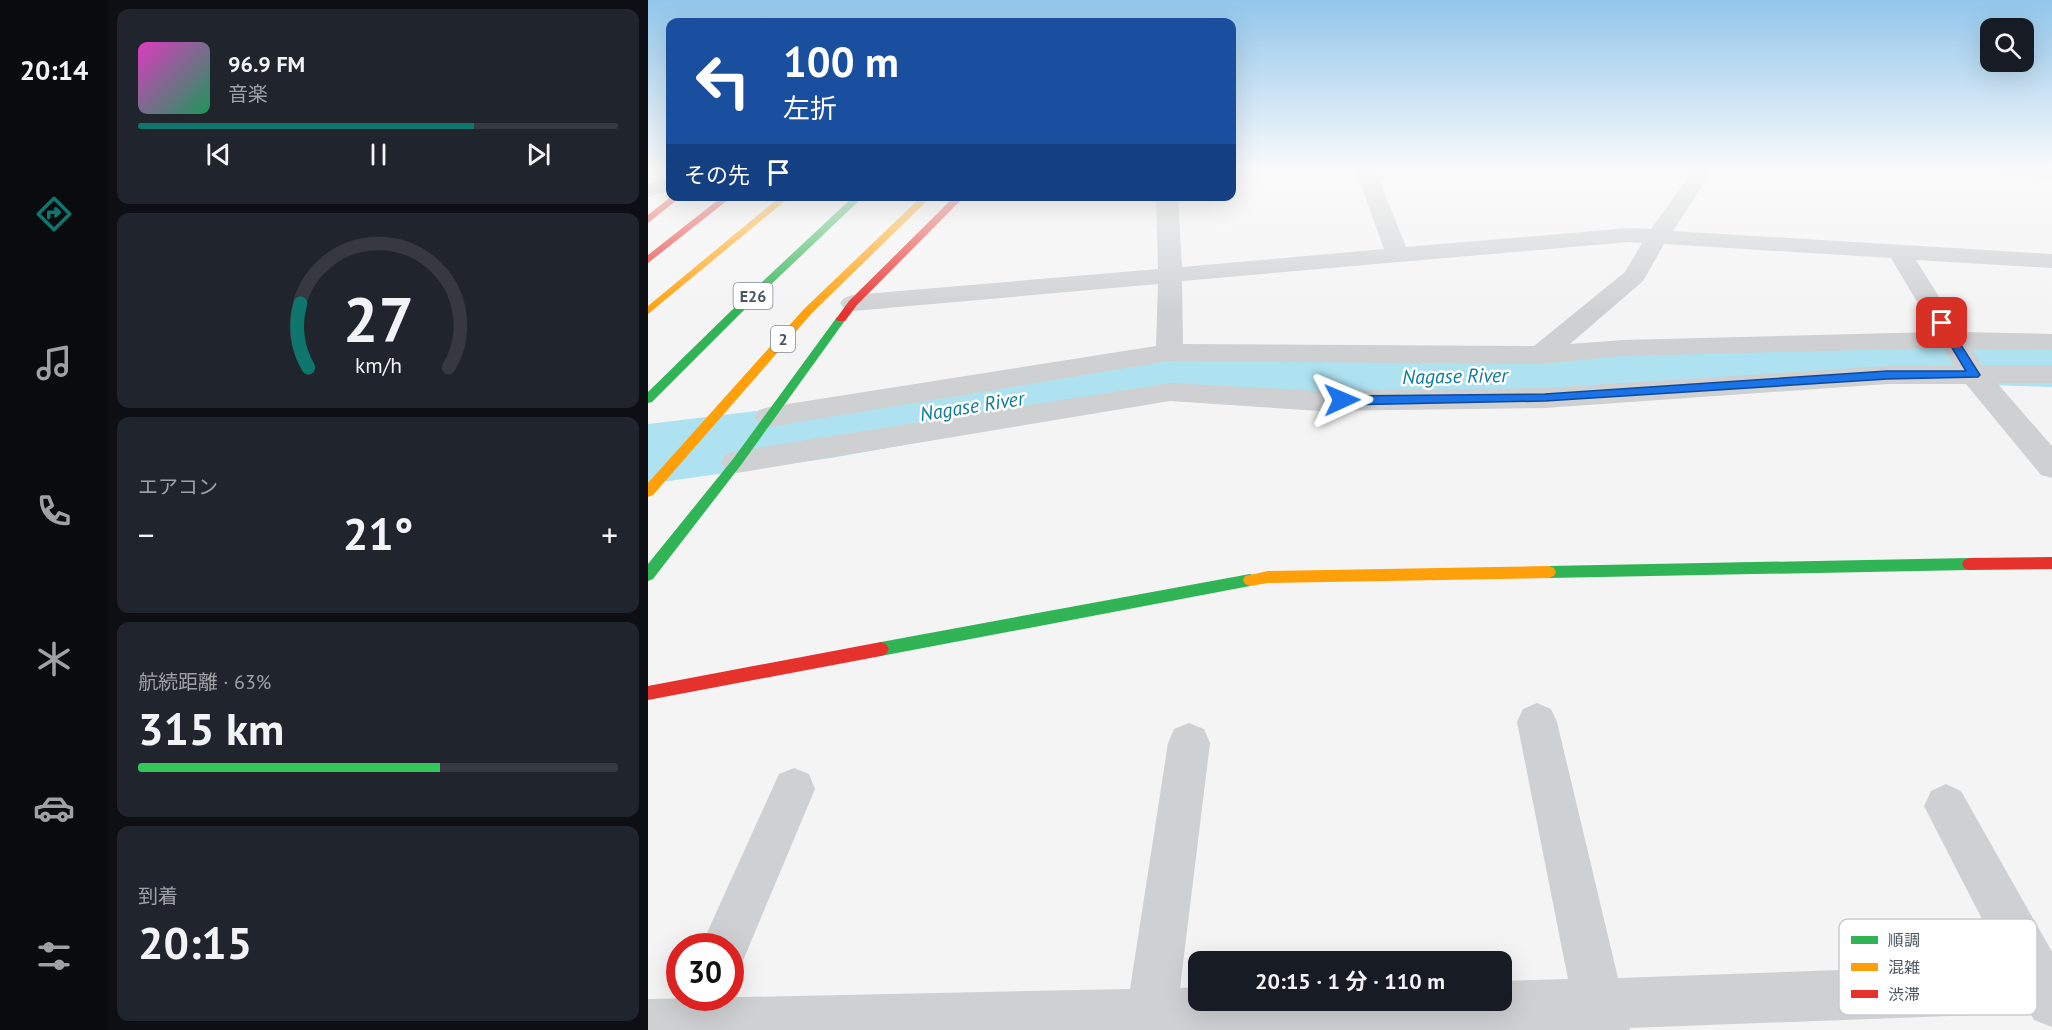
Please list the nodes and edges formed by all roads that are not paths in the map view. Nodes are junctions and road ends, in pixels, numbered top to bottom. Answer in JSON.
{"nodes":[{"id":1,"x":702,"y":217,"type":"edge"},
{"id":2,"x":744,"y":217,"type":"edge"},
{"id":3,"x":761,"y":217,"type":"edge"},
{"id":4,"x":837,"y":217,"type":"edge"},
{"id":5,"x":906,"y":217,"type":"edge"},
{"id":6,"x":940,"y":217,"type":"edge"},
{"id":7,"x":1168,"y":217,"type":"edge"},
{"id":8,"x":1383,"y":217,"type":"edge"},
{"id":9,"x":1671,"y":217,"type":"edge"},
{"id":10,"x":1657,"y":237,"type":"junction"},
{"id":11,"x":1899,"y":251,"type":"junction"},
{"id":12,"x":1398,"y":256,"type":"junction"},
{"id":13,"x":648,"y":260,"type":"edge"},
{"id":14,"x":2052,"y":261,"type":"edge"},
{"id":15,"x":1170,"y":276,"type":"junction"},
{"id":16,"x":665,"y":296,"type":"junction"},
{"id":17,"x":853,"y":303,"type":"junction"},
{"id":18,"x":648,"y":312,"type":"edge"},
{"id":19,"x":1953,"y":340,"type":"junction"},
{"id":20,"x":2052,"y":342,"type":"edge"},
{"id":21,"x":1169,"y":352,"type":"junction"},
{"id":22,"x":1542,"y":356,"type":"junction"},
{"id":23,"x":2052,"y":374,"type":"edge"},
{"id":24,"x":1974,"y":375,"type":"junction"},
{"id":25,"x":648,"y":399,"type":"edge"},
{"id":26,"x":769,"y":417,"type":"junction"},
{"id":27,"x":737,"y":462,"type":"junction"},
{"id":28,"x":2052,"y":467,"type":"edge"},
{"id":29,"x":648,"y":492,"type":"edge"},
{"id":30,"x":2052,"y":563,"type":"edge"},
{"id":31,"x":648,"y":575,"type":"edge"},
{"id":32,"x":648,"y":693,"type":"edge"},
{"id":33,"x":1537,"y":722,"type":"dead end"},
{"id":34,"x":1189,"y":743,"type":"dead end"},
{"id":35,"x":794,"y":789,"type":"dead end"},
{"id":36,"x":1946,"y":806,"type":"dead end"},
{"id":37,"x":2009,"y":919,"type":"edge"},
{"id":38,"x":731,"y":933,"type":"edge"},
{"id":39,"x":2037,"y":970,"type":"edge"},
{"id":40,"x":2049,"y":992,"type":"edge"},
{"id":41,"x":1839,"y":1004,"type":"edge"},
{"id":42,"x":1601,"y":1017,"type":"edge"},
{"id":43,"x":683,"y":1019,"type":"edge"},
{"id":44,"x":1150,"y":1023,"type":"edge"}],
"edges":[{"from":1,"to":13,"type":"main road"},
{"from":2,"to":16,"type":"main road"},
{"from":3,"to":16,"type":"main road"},
{"from":4,"to":25,"type":"main road","number":"E26"},
{"from":5,"to":29,"type":"main road","number":"2"},
{"from":6,"to":17,"type":"main road"},
{"from":7,"to":15,"type":"street"},
{"from":8,"to":12,"type":"street"},
{"from":9,"to":10,"type":"street"},
{"from":10,"to":11,"type":"street"},
{"from":10,"to":12,"type":"street"},
{"from":10,"to":22,"type":"street"},
{"from":11,"to":14,"type":"street"},
{"from":11,"to":19,"type":"street"},
{"from":12,"to":15,"type":"street"},
{"from":15,"to":17,"type":"street"},
{"from":15,"to":21,"type":"street"},
{"from":16,"to":18,"type":"main road"},
{"from":17,"to":26,"type":"main road"},
{"from":19,"to":20,"type":"street"},
{"from":19,"to":22,"type":"street"},
{"from":19,"to":24,"type":"street"},
{"from":21,"to":22,"type":"street"},
{"from":21,"to":26,"type":"street"},
{"from":23,"to":24,"type":"street"},
{"from":24,"to":27,"type":"street"},
{"from":24,"to":28,"type":"street"},
{"from":26,"to":27,"type":"main road"},
{"from":27,"to":31,"type":"main road"},
{"from":30,"to":32,"type":"main road"},
{"from":33,"to":42,"type":"street"},
{"from":34,"to":44,"type":"street"},
{"from":35,"to":38,"type":"street"},
{"from":36,"to":37,"type":"street"},
{"from":39,"to":40,"type":"street"},
{"from":41,"to":42,"type":"street"},
{"from":42,"to":44,"type":"street"},
{"from":43,"to":44,"type":"street"}]}
